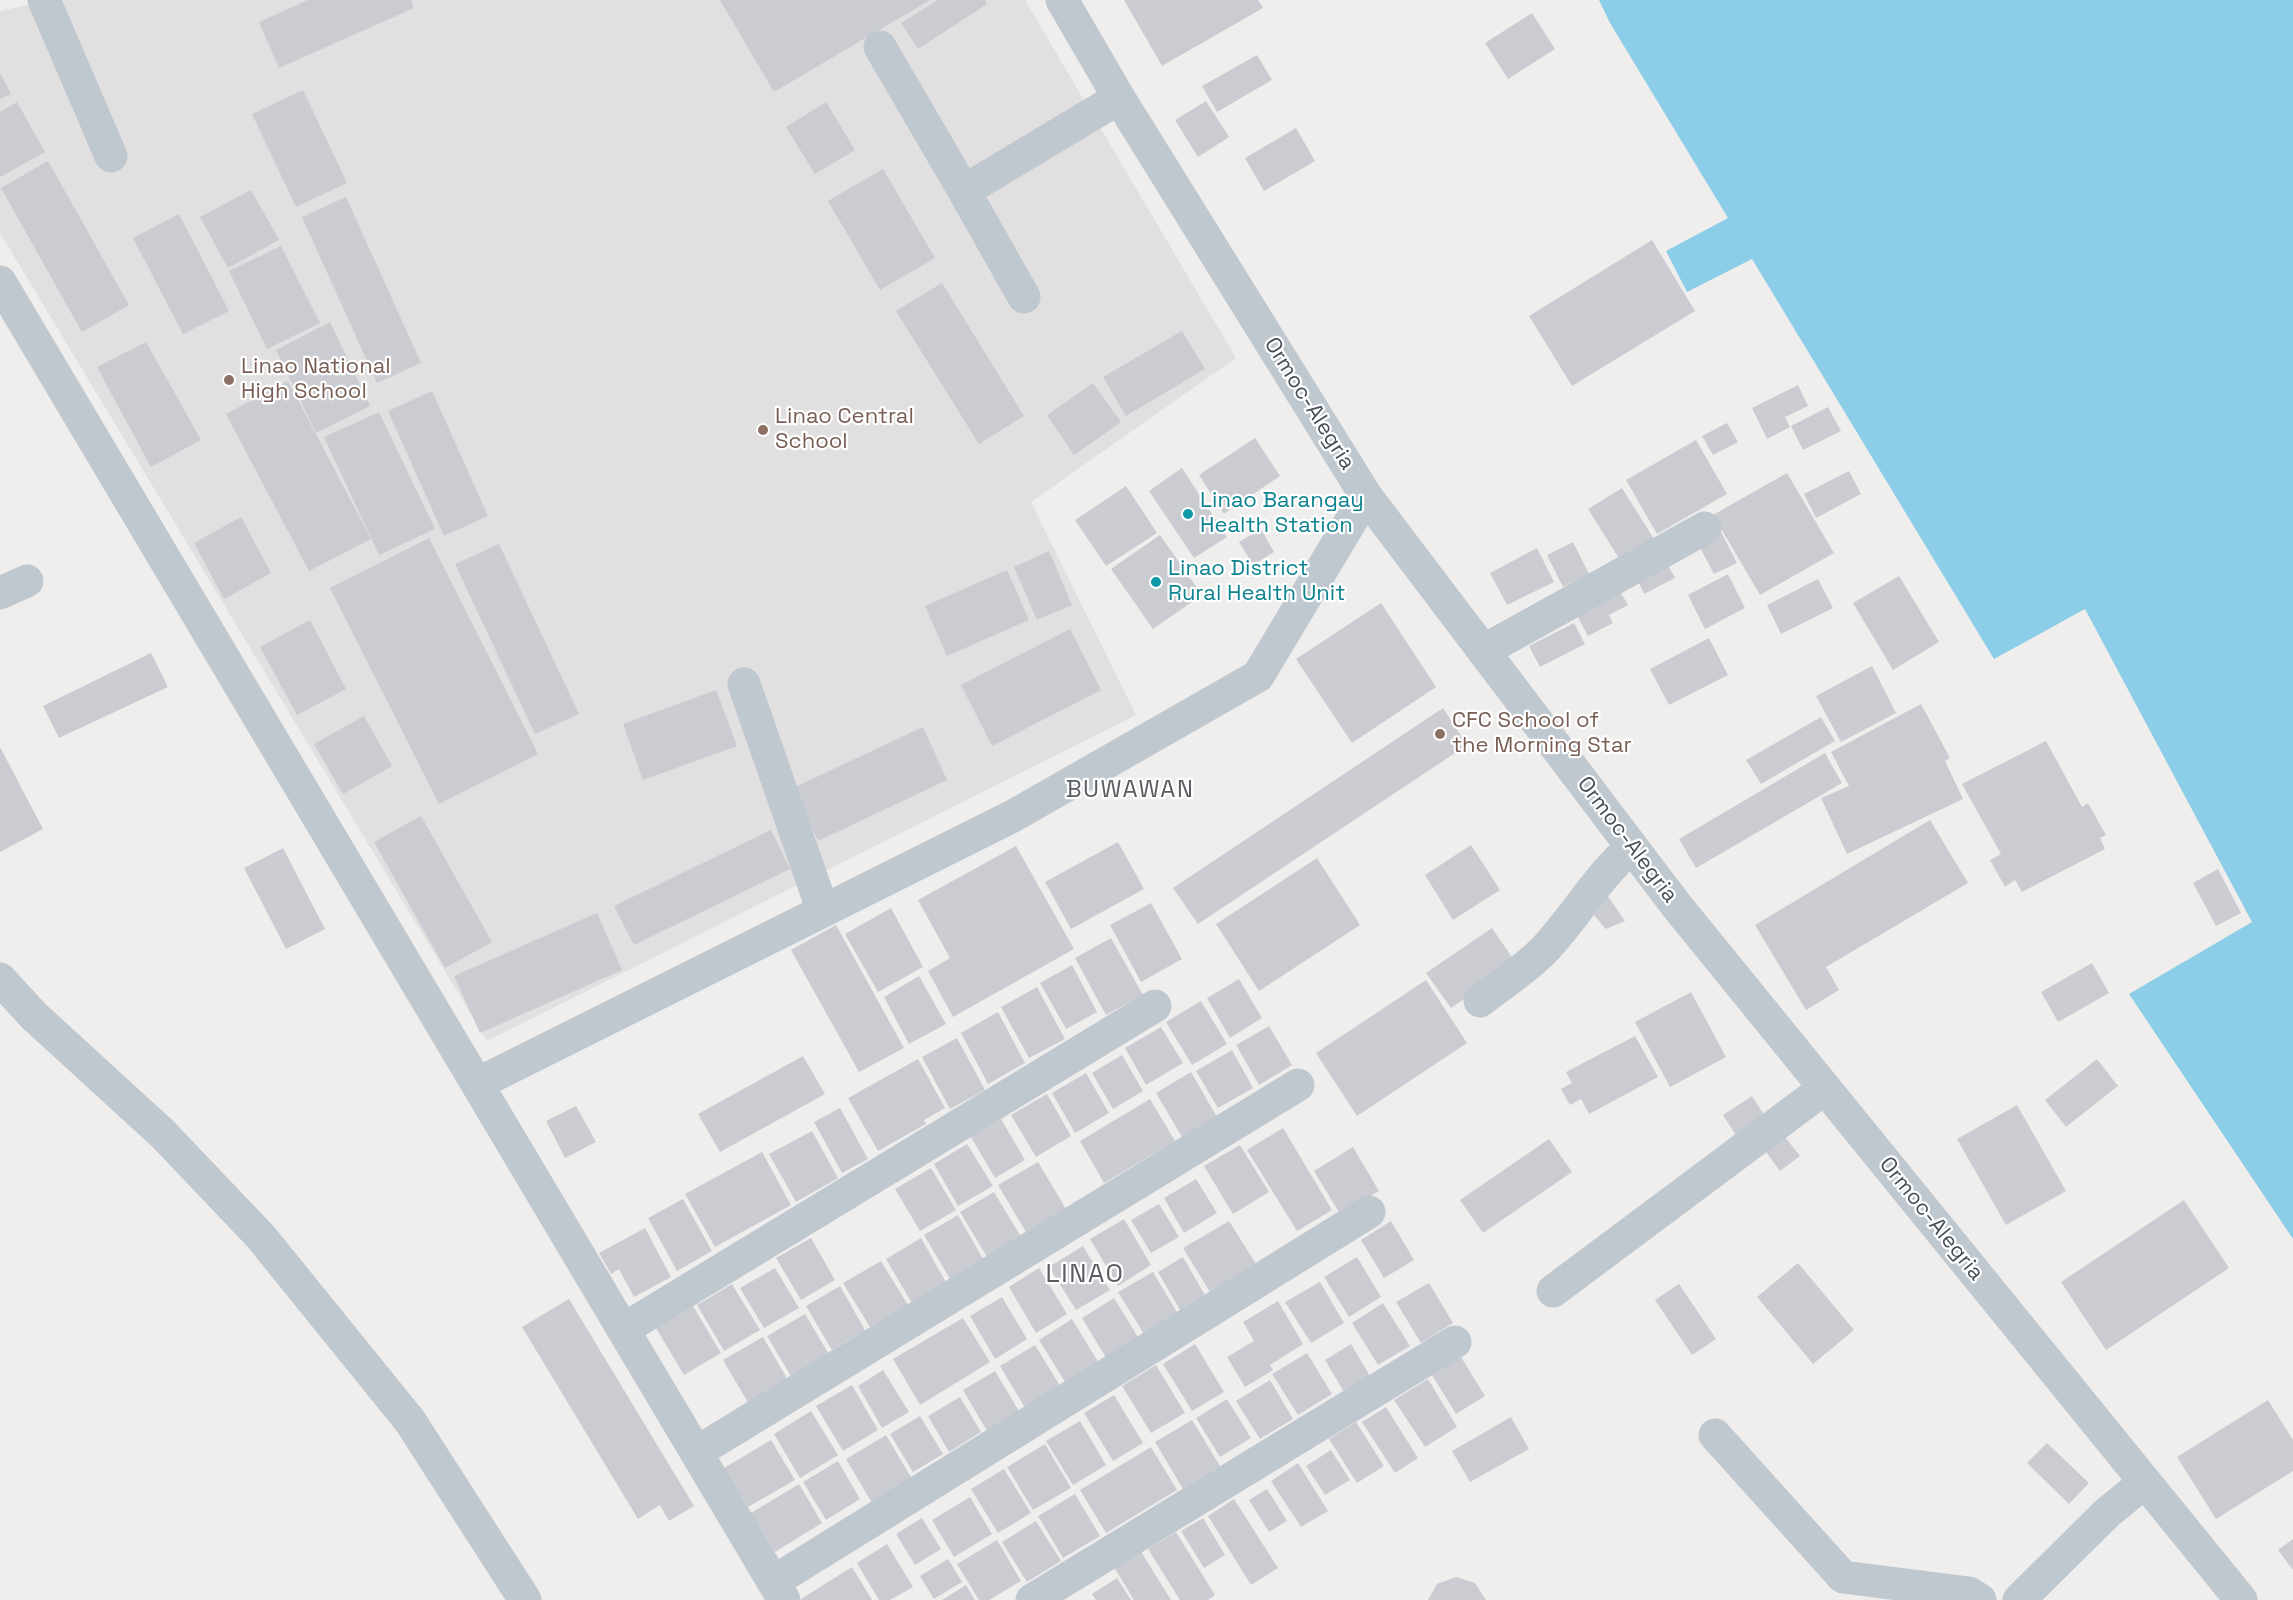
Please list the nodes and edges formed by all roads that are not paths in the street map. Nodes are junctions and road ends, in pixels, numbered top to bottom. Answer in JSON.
{"nodes":[{"id":1,"x":44,"y":0,"type":"edge"},
{"id":2,"x":1062,"y":0,"type":"edge"},
{"id":3,"x":880,"y":47,"type":"dead end"},
{"id":4,"x":1119,"y":98,"type":"junction"},
{"id":5,"x":111,"y":156,"type":"dead end"},
{"id":6,"x":964,"y":191,"type":"junction"},
{"id":7,"x":0,"y":282,"type":"edge"},
{"id":8,"x":1024,"y":297,"type":"dead end"},
{"id":9,"x":1366,"y":496,"type":"junction"},
{"id":10,"x":1705,"y":528,"type":"dead end"},
{"id":11,"x":1483,"y":651,"type":"junction"},
{"id":12,"x":744,"y":684,"type":"dead end"},
{"id":13,"x":1632,"y":848,"type":"junction"},
{"id":14,"x":823,"y":911,"type":"junction"},
{"id":15,"x":0,"y":979,"type":"edge"},
{"id":16,"x":1480,"y":1001,"type":"dead end"},
{"id":17,"x":1155,"y":1006,"type":"dead end"},
{"id":18,"x":477,"y":1084,"type":"junction"},
{"id":19,"x":1299,"y":1085,"type":"dead end"},
{"id":20,"x":1825,"y":1088,"type":"junction"},
{"id":21,"x":1369,"y":1212,"type":"dead end"},
{"id":22,"x":1553,"y":1291,"type":"dead end"},
{"id":23,"x":624,"y":1329,"type":"junction"},
{"id":24,"x":1455,"y":1342,"type":"dead end"},
{"id":25,"x":1715,"y":1435,"type":"dead end"},
{"id":26,"x":697,"y":1452,"type":"junction"},
{"id":27,"x":2145,"y":1482,"type":"junction"},
{"id":28,"x":779,"y":1591,"type":"edge"},
{"id":29,"x":525,"y":1600,"type":"edge"},
{"id":30,"x":1032,"y":1600,"type":"edge"},
{"id":31,"x":1980,"y":1600,"type":"edge"},
{"id":32,"x":2019,"y":1600,"type":"edge"},
{"id":33,"x":2241,"y":1600,"type":"edge"}],
"edges":[{"from":1,"to":5,"type":"street"},
{"from":2,"to":4,"type":"street","name":"Ormoc-Alegria"},
{"from":3,"to":6,"type":"street"},
{"from":4,"to":6,"type":"street"},
{"from":4,"to":9,"type":"street","name":"Ormoc-Alegria"},
{"from":6,"to":8,"type":"street"},
{"from":7,"to":18,"type":"street"},
{"from":9,"to":11,"type":"street","name":"Ormoc-Alegria"},
{"from":9,"to":14,"type":"street"},
{"from":10,"to":11,"type":"street"},
{"from":11,"to":13,"type":"street","name":"Ormoc-Alegria"},
{"from":12,"to":14,"type":"street"},
{"from":13,"to":16,"type":"street"},
{"from":13,"to":20,"type":"street","name":"Ormoc-Alegria"},
{"from":14,"to":18,"type":"street"},
{"from":15,"to":29,"type":"street"},
{"from":17,"to":23,"type":"street"},
{"from":18,"to":23,"type":"street"},
{"from":19,"to":26,"type":"street"},
{"from":20,"to":22,"type":"street"},
{"from":20,"to":27,"type":"street","name":"Ormoc-Alegria"},
{"from":21,"to":28,"type":"street"},
{"from":23,"to":26,"type":"street"},
{"from":24,"to":30,"type":"street"},
{"from":25,"to":31,"type":"street"},
{"from":26,"to":28,"type":"street"},
{"from":27,"to":32,"type":"street"},
{"from":27,"to":33,"type":"street","name":"Ormoc-Alegria"}]}
